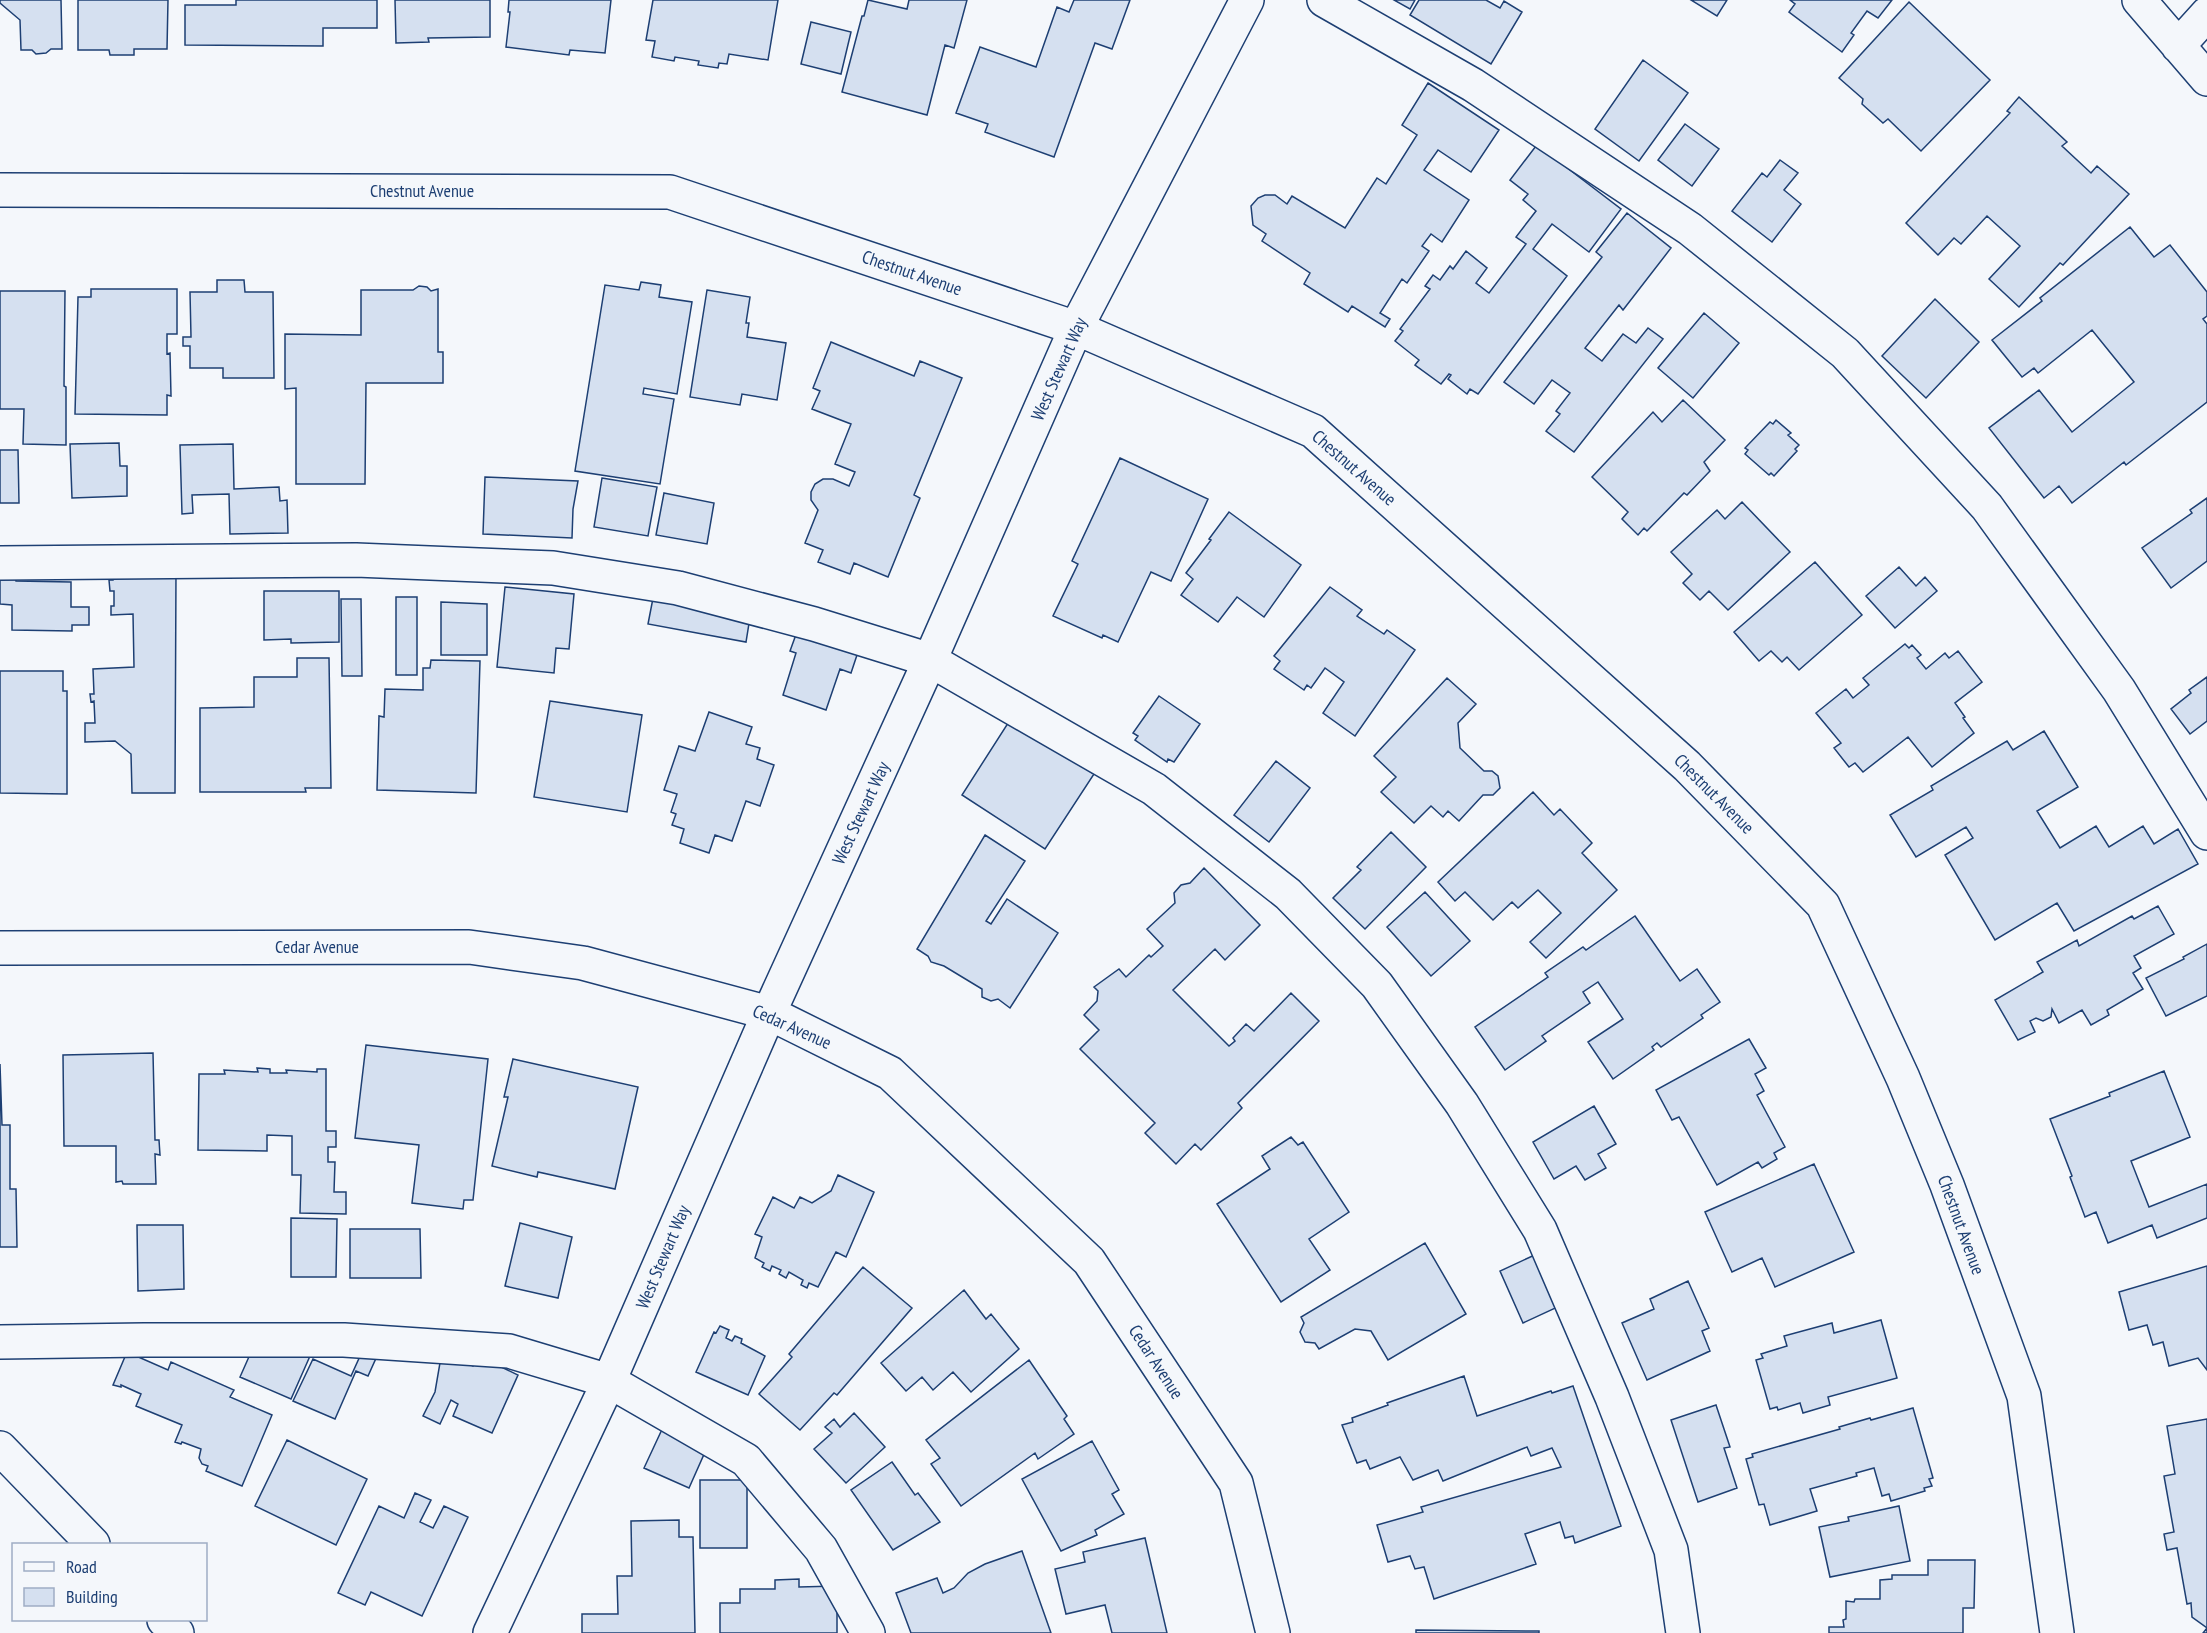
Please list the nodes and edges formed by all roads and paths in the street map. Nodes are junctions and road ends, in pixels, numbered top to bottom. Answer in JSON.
{"nodes":[{"id":1,"x":1247,"y":0,"type":"edge"},
{"id":2,"x":1324,"y":0,"type":"edge"},
{"id":3,"x":2139,"y":0,"type":"edge"},
{"id":4,"x":2207,"y":14,"type":"edge"},
{"id":5,"x":2178,"y":46,"type":"junction"},
{"id":6,"x":2207,"y":79,"type":"edge"},
{"id":7,"x":0,"y":190,"type":"edge"},
{"id":8,"x":1076,"y":328,"type":"junction"},
{"id":9,"x":0,"y":563,"type":"edge"},
{"id":10,"x":930,"y":660,"type":"junction"},
{"id":11,"x":2207,"y":833,"type":"edge"},
{"id":12,"x":0,"y":948,"type":"edge"},
{"id":13,"x":769,"y":1013,"type":"junction"},
{"id":14,"x":0,"y":1342,"type":"edge"},
{"id":15,"x":609,"y":1381,"type":"junction"},
{"id":16,"x":0,"y":1448,"type":"edge"},
{"id":17,"x":91,"y":1543,"type":"edge"},
{"id":18,"x":165,"y":1621,"type":"edge"},
{"id":19,"x":177,"y":1633,"type":"edge"},
{"id":20,"x":490,"y":1633,"type":"edge"},
{"id":21,"x":868,"y":1633,"type":"edge"},
{"id":22,"x":1272,"y":1633,"type":"edge"},
{"id":23,"x":1683,"y":1633,"type":"edge"},
{"id":24,"x":2057,"y":1633,"type":"edge"}],
"edges":[{"from":1,"to":8,"type":"street","name":"West Stewart Way"},
{"from":2,"to":11,"type":"street"},
{"from":3,"to":5,"type":"street"},
{"from":4,"to":5,"type":"street"},
{"from":5,"to":6,"type":"street"},
{"from":7,"to":8,"type":"street","name":"Chestnut Avenue"},
{"from":8,"to":10,"type":"street","name":"West Stewart Way"},
{"from":8,"to":24,"type":"street","name":"Chestnut Avenue"},
{"from":9,"to":10,"type":"street"},
{"from":10,"to":13,"type":"street","name":"West Stewart Way"},
{"from":10,"to":23,"type":"street"},
{"from":12,"to":13,"type":"street","name":"Cedar Avenue"},
{"from":13,"to":15,"type":"street","name":"West Stewart Way"},
{"from":13,"to":22,"type":"street","name":"Cedar Avenue"},
{"from":14,"to":15,"type":"street"},
{"from":15,"to":20,"type":"street","name":"West Stewart Way"},
{"from":15,"to":21,"type":"street"},
{"from":16,"to":17,"type":"street"},
{"from":18,"to":19,"type":"street"}]}
